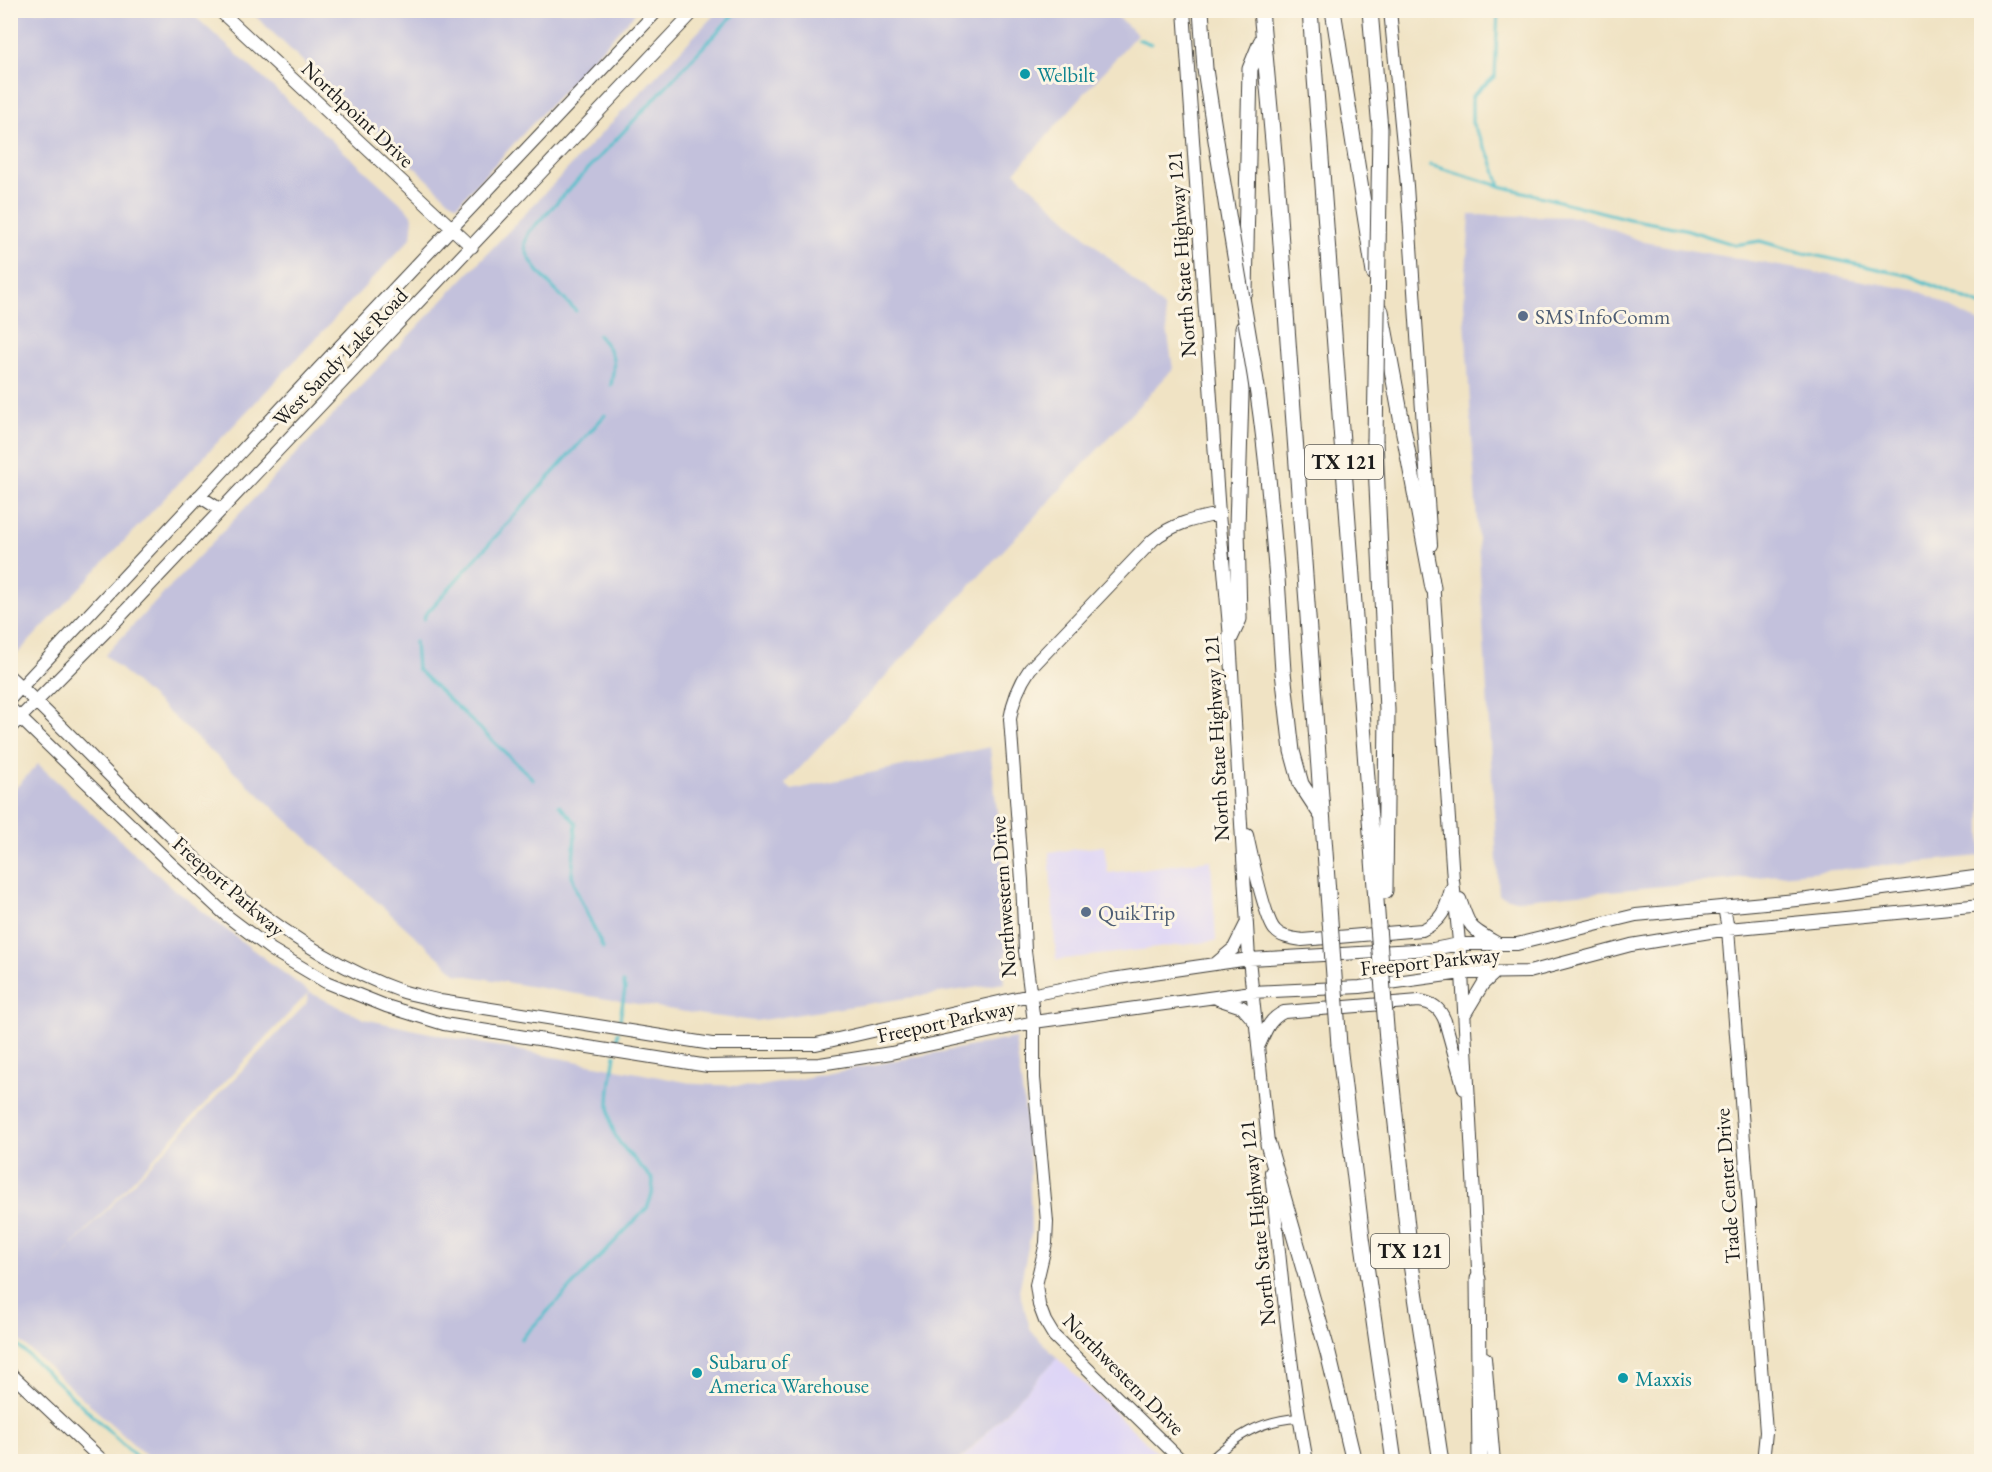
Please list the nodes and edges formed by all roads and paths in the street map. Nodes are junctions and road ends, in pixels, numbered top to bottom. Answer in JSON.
{"nodes":[{"id":1,"x":219,"y":10,"type":"edge"},
{"id":2,"x":658,"y":10,"type":"edge"},
{"id":3,"x":695,"y":10,"type":"edge"},
{"id":4,"x":1184,"y":10,"type":"edge"},
{"id":5,"x":1201,"y":10,"type":"edge"},
{"id":6,"x":1261,"y":10,"type":"edge"},
{"id":7,"x":1310,"y":10,"type":"edge"},
{"id":8,"x":1332,"y":10,"type":"edge"},
{"id":9,"x":1370,"y":10,"type":"edge"},
{"id":10,"x":1390,"y":10,"type":"edge"},
{"id":11,"x":1262,"y":39,"type":"junction"},
{"id":12,"x":451,"y":228,"type":"junction"},
{"id":13,"x":471,"y":247,"type":"junction"},
{"id":14,"x":199,"y":496,"type":"junction"},
{"id":15,"x":221,"y":510,"type":"junction"},
{"id":16,"x":1219,"y":514,"type":"junction"},
{"id":17,"x":1434,"y":588,"type":"junction"},
{"id":18,"x":1230,"y":638,"type":"junction"},
{"id":19,"x":10,"y":677,"type":"edge"},
{"id":20,"x":21,"y":687,"type":"junction"},
{"id":21,"x":10,"y":699,"type":"edge"},
{"id":22,"x":36,"y":702,"type":"junction"},
{"id":23,"x":10,"y":708,"type":"edge"},
{"id":24,"x":21,"y":718,"type":"junction"},
{"id":25,"x":10,"y":728,"type":"edge"},
{"id":26,"x":1239,"y":804,"type":"junction"},
{"id":27,"x":1323,"y":817,"type":"junction"},
{"id":28,"x":184,"y":848,"type":"junction"},
{"id":29,"x":170,"y":863,"type":"junction"},
{"id":30,"x":1982,"y":876,"type":"edge"},
{"id":31,"x":1454,"y":880,"type":"junction"},
{"id":32,"x":1982,"y":905,"type":"edge"},
{"id":33,"x":1724,"y":907,"type":"junction"},
{"id":34,"x":1378,"y":920,"type":"junction"},
{"id":35,"x":1247,"y":923,"type":"junction"},
{"id":36,"x":1728,"y":929,"type":"junction"},
{"id":37,"x":1459,"y":944,"type":"junction"},
{"id":38,"x":1498,"y":944,"type":"junction"},
{"id":39,"x":1249,"y":959,"type":"junction"},
{"id":40,"x":1214,"y":965,"type":"junction"},
{"id":41,"x":1496,"y":972,"type":"junction"},
{"id":42,"x":1462,"y":973,"type":"junction"},
{"id":43,"x":1252,"y":992,"type":"junction"},
{"id":44,"x":1030,"y":995,"type":"junction"},
{"id":45,"x":1214,"y":997,"type":"junction"},
{"id":46,"x":1465,"y":1015,"type":"junction"},
{"id":47,"x":1034,"y":1022,"type":"junction"},
{"id":48,"x":1255,"y":1022,"type":"junction"},
{"id":49,"x":1258,"y":1047,"type":"junction"},
{"id":50,"x":1470,"y":1114,"type":"junction"},
{"id":51,"x":1268,"y":1144,"type":"junction"},
{"id":52,"x":1478,"y":1280,"type":"junction"},
{"id":53,"x":10,"y":1373,"type":"edge"},
{"id":54,"x":1299,"y":1418,"type":"junction"},
{"id":55,"x":104,"y":1461,"type":"edge"},
{"id":56,"x":1183,"y":1461,"type":"edge"},
{"id":57,"x":1208,"y":1461,"type":"edge"},
{"id":58,"x":1306,"y":1461,"type":"edge"},
{"id":59,"x":1354,"y":1461,"type":"edge"},
{"id":60,"x":1394,"y":1461,"type":"edge"},
{"id":61,"x":1441,"y":1461,"type":"edge"},
{"id":62,"x":1480,"y":1461,"type":"edge"},
{"id":63,"x":1494,"y":1461,"type":"edge"},
{"id":64,"x":1764,"y":1461,"type":"edge"}],
"edges":[{"from":1,"to":12,"type":"main road","name":"Northpoint Drive"},
{"from":2,"to":12,"type":"main road","name":"West Sandy Lake Road"},
{"from":3,"to":13,"type":"main road","name":"West Sandy Lake Road"},
{"from":4,"to":16,"type":"main road","name":"North State Highway 121"},
{"from":5,"to":27,"type":"highway","bridge":true},
{"from":6,"to":11,"type":"highway","number":"TX 121"},
{"from":7,"to":34,"type":"highway","number":"TX 121"},
{"from":8,"to":17,"type":"highway"},
{"from":9,"to":34,"type":"highway","bridge":true},
{"from":10,"to":17,"type":"main road"},
{"from":11,"to":18,"type":"highway"},
{"from":11,"to":27,"type":"highway","number":"TX 121"},
{"from":12,"to":13,"type":"main road","name":"Northpoint Drive"},
{"from":12,"to":14,"type":"main road","name":"West Sandy Lake Road"},
{"from":13,"to":15,"type":"main road","name":"West Sandy Lake Road"},
{"from":14,"to":15,"type":"main road"},
{"from":14,"to":20,"type":"main road","name":"West Sandy Lake Road"},
{"from":15,"to":22,"type":"main road","name":"West Sandy Lake Road"},
{"from":16,"to":18,"type":"main road","name":"North State Highway 121"},
{"from":16,"to":44,"type":"main road","name":"Northwestern Drive"},
{"from":17,"to":31,"type":"main road"},
{"from":18,"to":26,"type":"main road","name":"North State Highway 121"},
{"from":19,"to":20,"type":"main road"},
{"from":20,"to":21,"type":"main road","name":"West Sandy Lake Road"},
{"from":20,"to":22,"type":"main road","name":"Freeport Parkway"},
{"from":22,"to":24,"type":"main road","name":"West Sandy Lake Road"},
{"from":22,"to":28,"type":"main road","name":"Freeport Parkway"},
{"from":23,"to":24,"type":"main road","name":"Freeport Parkway"},
{"from":24,"to":25,"type":"main road","name":"West Sandy Lake Road"},
{"from":24,"to":29,"type":"main road","name":"Freeport Parkway"},
{"from":26,"to":31,"type":"main road"},
{"from":26,"to":35,"type":"main road","name":"North State Highway 121"},
{"from":27,"to":60,"type":"highway","number":"TX 121","bridge":true},
{"from":28,"to":29,"type":"main road"},
{"from":28,"to":44,"type":"main road","name":"Freeport Parkway"},
{"from":29,"to":47,"type":"main road","name":"Freeport Parkway"},
{"from":30,"to":33,"type":"main road","name":"Freeport Parkway"},
{"from":31,"to":37,"type":"main road"},
{"from":31,"to":38,"type":"main road"},
{"from":32,"to":36,"type":"main road","name":"Freeport Parkway"},
{"from":33,"to":36,"type":"main road","name":"Trade Center Drive"},
{"from":33,"to":38,"type":"main road","name":"Freeport Parkway"},
{"from":34,"to":61,"type":"highway","number":"TX 121","bridge":true},
{"from":35,"to":39,"type":"main road","name":"North State Highway 121"},
{"from":35,"to":40,"type":"main road"},
{"from":36,"to":41,"type":"main road","name":"Freeport Parkway"},
{"from":36,"to":64,"type":"main road","name":"Trade Center Drive"},
{"from":37,"to":38,"type":"main road","name":"Freeport Parkway"},
{"from":37,"to":39,"type":"main road","name":"Freeport Parkway"},
{"from":37,"to":42,"type":"main road"},
{"from":39,"to":40,"type":"main road","name":"Freeport Parkway"},
{"from":39,"to":43,"type":"main road","name":"North State Highway 121"},
{"from":40,"to":44,"type":"main road","name":"Freeport Parkway"},
{"from":41,"to":42,"type":"main road","name":"Freeport Parkway"},
{"from":41,"to":46,"type":"main road"},
{"from":42,"to":43,"type":"main road","name":"Freeport Parkway"},
{"from":42,"to":46,"type":"main road"},
{"from":43,"to":45,"type":"main road","name":"Freeport Parkway"},
{"from":43,"to":48,"type":"main road","name":"North State Highway 121"},
{"from":44,"to":47,"type":"main road","name":"Northwestern Drive"},
{"from":45,"to":47,"type":"main road","name":"Freeport Parkway"},
{"from":45,"to":48,"type":"main road"},
{"from":46,"to":50,"type":"main road"},
{"from":47,"to":56,"type":"main road","name":"Northwestern Drive"},
{"from":48,"to":49,"type":"main road","name":"North State Highway 121"},
{"from":49,"to":50,"type":"main road"},
{"from":49,"to":51,"type":"main road","name":"North State Highway 121"},
{"from":50,"to":52,"type":"main road"},
{"from":51,"to":54,"type":"main road","name":"North State Highway 121"},
{"from":51,"to":59,"type":"highway"},
{"from":52,"to":62,"type":"highway"},
{"from":52,"to":63,"type":"main road"},
{"from":53,"to":55,"type":"main road"},
{"from":54,"to":57,"type":"street"},
{"from":54,"to":58,"type":"main road","name":"North State Highway 121"}]}
